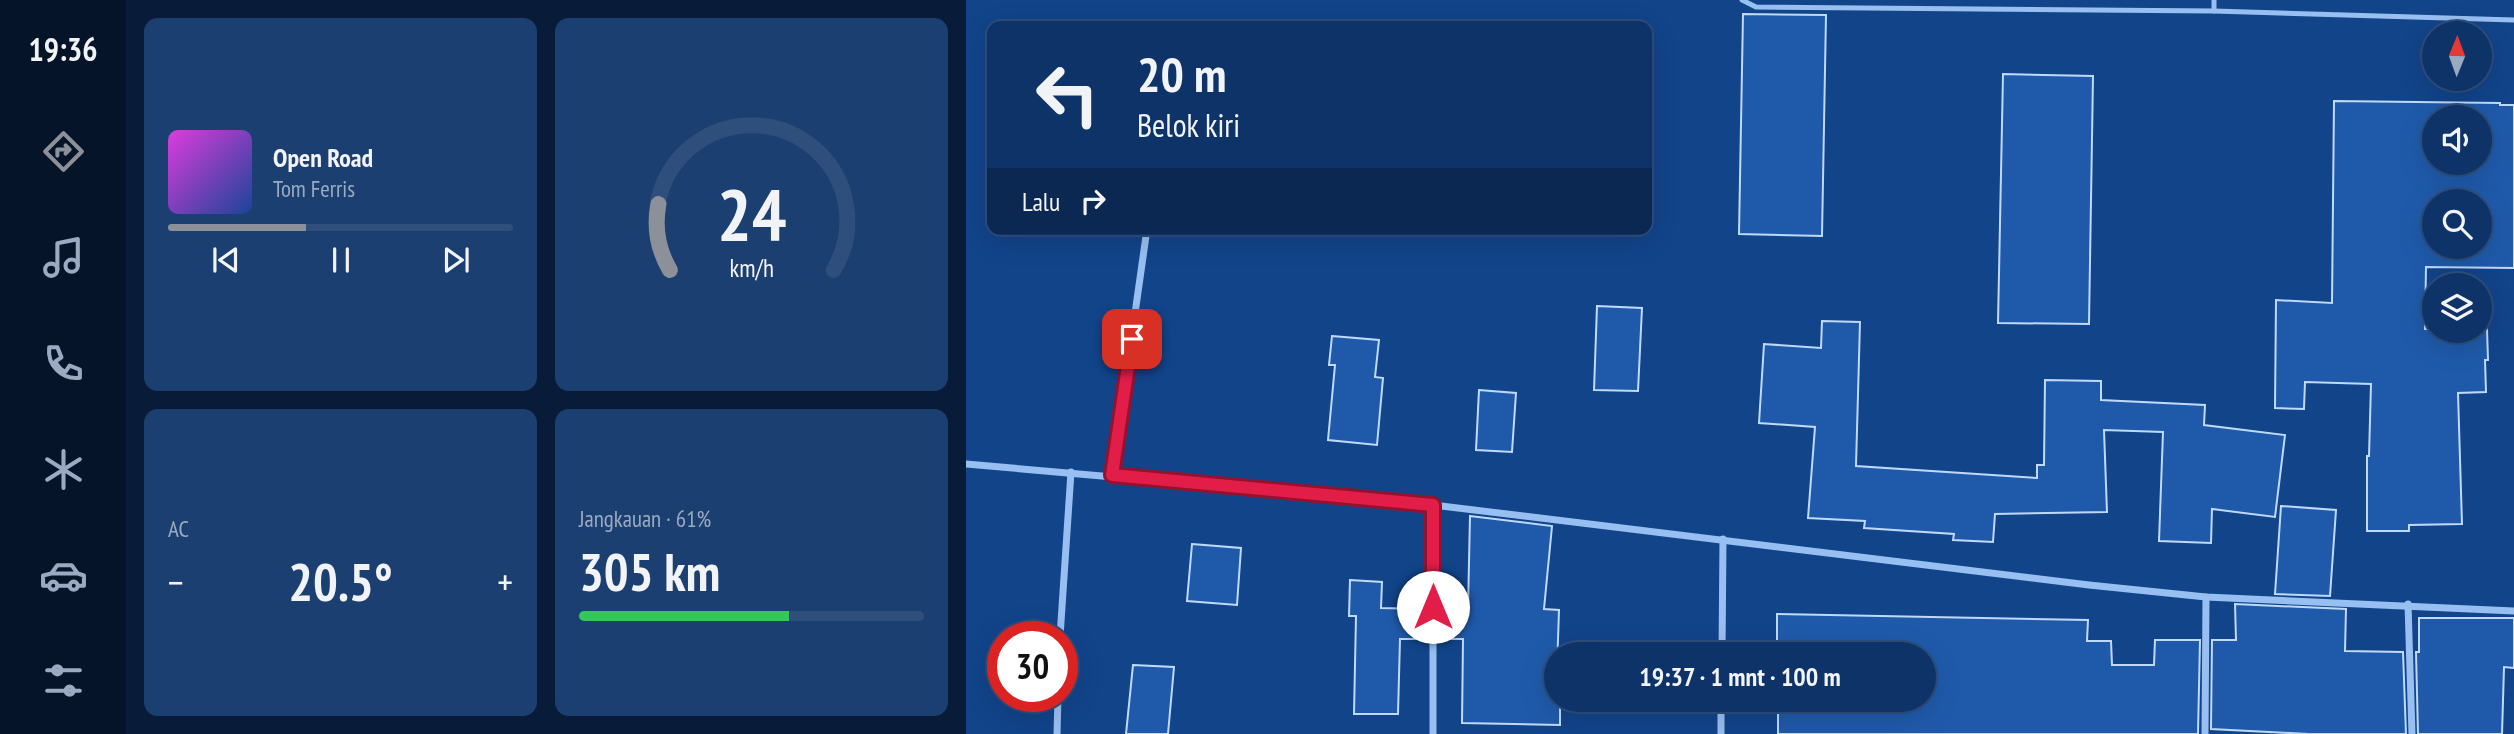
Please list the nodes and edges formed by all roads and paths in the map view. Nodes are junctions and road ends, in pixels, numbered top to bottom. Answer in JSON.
{"nodes":[{"id":1,"x":1742,"y":0,"type":"edge"},
{"id":2,"x":2214,"y":0,"type":"edge"},
{"id":3,"x":2214,"y":11,"type":"junction"},
{"id":4,"x":2514,"y":20,"type":"edge"},
{"id":5,"x":1146,"y":235,"type":"edge"},
{"id":6,"x":966,"y":464,"type":"edge"},
{"id":7,"x":1071,"y":472,"type":"junction"},
{"id":8,"x":1112,"y":475,"type":"junction"},
{"id":9,"x":1433,"y":505,"type":"junction"},
{"id":10,"x":1723,"y":539,"type":"junction"},
{"id":11,"x":2206,"y":597,"type":"junction"},
{"id":12,"x":2408,"y":604,"type":"junction"},
{"id":13,"x":2514,"y":611,"type":"edge"},
{"id":14,"x":1061,"y":621,"type":"edge"},
{"id":15,"x":1722,"y":642,"type":"edge"},
{"id":16,"x":1058,"y":712,"type":"edge"},
{"id":17,"x":1721,"y":712,"type":"edge"},
{"id":18,"x":1057,"y":734,"type":"edge"},
{"id":19,"x":1433,"y":734,"type":"edge"},
{"id":20,"x":1721,"y":734,"type":"edge"},
{"id":21,"x":2205,"y":734,"type":"edge"},
{"id":22,"x":2412,"y":734,"type":"edge"}],
"edges":[{"from":1,"to":3,"type":"lane"},
{"from":2,"to":3,"type":"lane"},
{"from":3,"to":4,"type":"lane"},
{"from":5,"to":8,"type":"street"},
{"from":6,"to":7,"type":"street"},
{"from":7,"to":8,"type":"street"},
{"from":7,"to":14,"type":"street"},
{"from":8,"to":9,"type":"street"},
{"from":9,"to":10,"type":"street"},
{"from":9,"to":19,"type":"street"},
{"from":10,"to":11,"type":"street"},
{"from":10,"to":15,"type":"street"},
{"from":11,"to":12,"type":"street"},
{"from":11,"to":21,"type":"street"},
{"from":12,"to":13,"type":"street"},
{"from":12,"to":22,"type":"street"},
{"from":16,"to":18,"type":"street"},
{"from":17,"to":20,"type":"street"}]}
